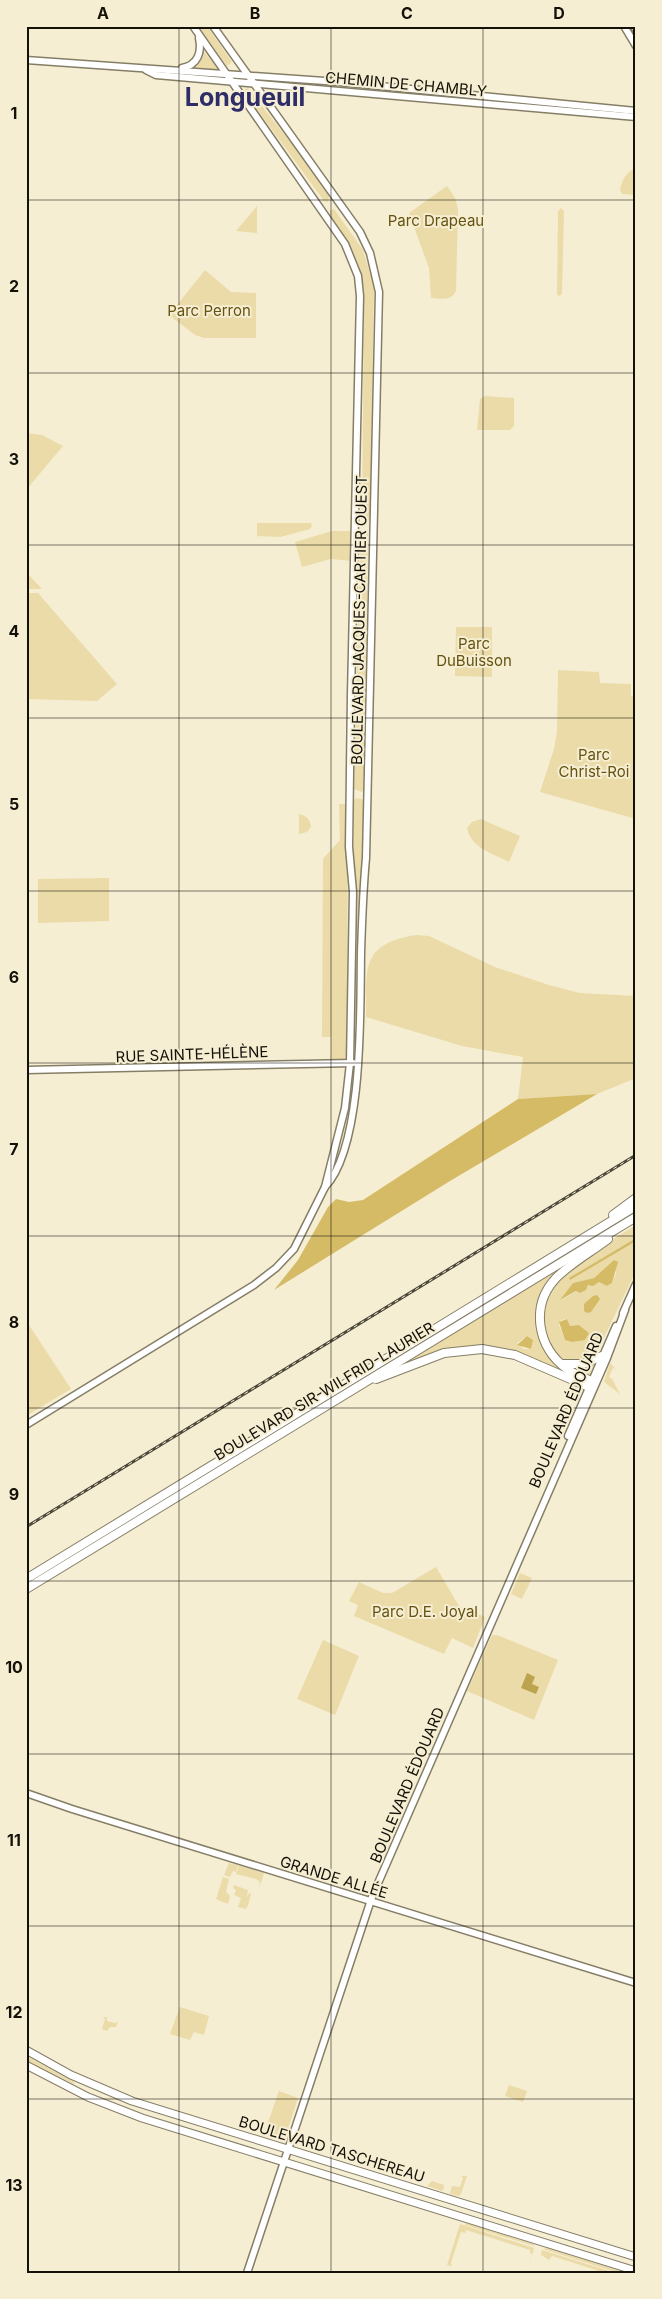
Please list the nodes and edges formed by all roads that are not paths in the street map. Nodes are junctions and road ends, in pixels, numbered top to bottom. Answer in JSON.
{"nodes":[{"id":1,"x":193,"y":26,"type":"edge"},
{"id":2,"x":213,"y":26,"type":"edge"},
{"id":3,"x":624,"y":26,"type":"edge"},
{"id":4,"x":634,"y":26,"type":"edge"},
{"id":5,"x":636,"y":30,"type":"edge"},
{"id":6,"x":198,"y":34,"type":"junction"},
{"id":7,"x":636,"y":46,"type":"edge"},
{"id":8,"x":26,"y":60,"type":"edge"},
{"id":9,"x":146,"y":70,"type":"junction"},
{"id":10,"x":178,"y":70,"type":"junction"},
{"id":11,"x":227,"y":73,"type":"junction"},
{"id":12,"x":248,"y":75,"type":"junction"},
{"id":13,"x":233,"y":81,"type":"junction"},
{"id":14,"x":254,"y":83,"type":"junction"},
{"id":15,"x":266,"y":84,"type":"junction"},
{"id":16,"x":262,"y":94,"type":"junction"},
{"id":17,"x":636,"y":110,"type":"edge"},
{"id":18,"x":636,"y":117,"type":"edge"},
{"id":19,"x":359,"y":1062,"type":"junction"},
{"id":20,"x":350,"y":1063,"type":"junction"},
{"id":21,"x":26,"y":1070,"type":"edge"},
{"id":22,"x":325,"y":1187,"type":"junction"},
{"id":23,"x":636,"y":1198,"type":"edge"},
{"id":24,"x":636,"y":1206,"type":"edge"},
{"id":25,"x":636,"y":1217,"type":"edge"},
{"id":26,"x":580,"y":1240,"type":"junction"},
{"id":27,"x":636,"y":1284,"type":"edge"},
{"id":28,"x":625,"y":1310,"type":"junction"},
{"id":29,"x":602,"y":1356,"type":"junction"},
{"id":30,"x":562,"y":1364,"type":"junction"},
{"id":31,"x":360,"y":1385,"type":"junction"},
{"id":32,"x":592,"y":1385,"type":"junction"},
{"id":33,"x":26,"y":1425,"type":"edge"},
{"id":34,"x":26,"y":1579,"type":"edge"},
{"id":35,"x":26,"y":1589,"type":"edge"},
{"id":36,"x":26,"y":1793,"type":"edge"},
{"id":37,"x":370,"y":1900,"type":"junction"},
{"id":38,"x":636,"y":1983,"type":"edge"},
{"id":39,"x":26,"y":2050,"type":"edge"},
{"id":40,"x":26,"y":2065,"type":"edge"},
{"id":41,"x":288,"y":2150,"type":"junction"},
{"id":42,"x":283,"y":2162,"type":"junction"},
{"id":43,"x":636,"y":2257,"type":"edge"},
{"id":44,"x":636,"y":2271,"type":"edge"},
{"id":45,"x":247,"y":2273,"type":"edge"}],
"edges":[{"from":1,"to":6,"type":"main road","name":"BOULEVARD JACQUES-CARTIER OUEST"},
{"from":2,"to":12,"type":"main road","name":"BOULEVARD JACQUES-CARTIER OUEST"},
{"from":3,"to":7,"type":"main road"},
{"from":4,"to":5,"type":"main road"},
{"from":6,"to":10,"type":"main road"},
{"from":6,"to":11,"type":"main road","name":"BOULEVARD JACQUES-CARTIER OUEST"},
{"from":8,"to":9,"type":"main road","name":"CHEMIN DE CHAMBLY"},
{"from":9,"to":10,"type":"main road","name":"CHEMIN DE CHAMBLY"},
{"from":9,"to":13,"type":"main road","name":"CHEMIN DE CHAMBLY"},
{"from":10,"to":11,"type":"main road","name":"CHEMIN DE CHAMBLY"},
{"from":11,"to":12,"type":"main road","name":"CHEMIN DE CHAMBLY"},
{"from":11,"to":13,"type":"main road","name":"BOULEVARD JACQUES-CARTIER OUEST"},
{"from":12,"to":14,"type":"main road","name":"BOULEVARD JACQUES-CARTIER OUEST"},
{"from":12,"to":17,"type":"main road","name":"CHEMIN DE CHAMBLY"},
{"from":13,"to":14,"type":"main road","name":"CHEMIN DE CHAMBLY"},
{"from":13,"to":20,"type":"main road","name":"BOULEVARD JACQUES-CARTIER OUEST"},
{"from":14,"to":15,"type":"main road","name":"CHEMIN DE CHAMBLY"},
{"from":14,"to":16,"type":"main road","name":"BOULEVARD JACQUES-CARTIER OUEST"},
{"from":15,"to":16,"type":"main road"},
{"from":15,"to":18,"type":"main road","name":"CHEMIN DE CHAMBLY"},
{"from":16,"to":19,"type":"main road","name":"BOULEVARD JACQUES-CARTIER OUEST"},
{"from":19,"to":20,"type":"main road","name":"RUE SAINTE-HÉLÈNE"},
{"from":19,"to":22,"type":"main road","name":"BOULEVARD JACQUES-CARTIER OUEST"},
{"from":20,"to":21,"type":"main road","name":"RUE SAINTE-HÉLÈNE"},
{"from":20,"to":22,"type":"main road","name":"BOULEVARD JACQUES-CARTIER OUEST"},
{"from":22,"to":33,"type":"main road","name":"BOULEVARD JACQUES-CARTIER OUEST"},
{"from":23,"to":26,"type":"highway"},
{"from":24,"to":26,"type":"highway","name":"BOULEVARD SIR-WILFRID-LAURIER"},
{"from":25,"to":30,"type":"highway"},
{"from":25,"to":31,"type":"highway","name":"BOULEVARD SIR-WILFRID-LAURIER"},
{"from":26,"to":34,"type":"highway","name":"BOULEVARD SIR-WILFRID-LAURIER"},
{"from":27,"to":28,"type":"main road","name":"BOULEVARD ÉDOUARD"},
{"from":28,"to":29,"type":"main road","name":"BOULEVARD ÉDOUARD"},
{"from":28,"to":32,"type":"main road","name":"BOULEVARD ÉDOUARD"},
{"from":29,"to":30,"type":"highway"},
{"from":29,"to":32,"type":"main road","name":"BOULEVARD ÉDOUARD"},
{"from":30,"to":32,"type":"highway"},
{"from":31,"to":32,"type":"highway"},
{"from":31,"to":35,"type":"highway","name":"BOULEVARD SIR-WILFRID-LAURIER"},
{"from":32,"to":37,"type":"main road","name":"BOULEVARD ÉDOUARD"},
{"from":36,"to":37,"type":"main road","name":"GRANDE ALLÉE"},
{"from":37,"to":38,"type":"main road","name":"GRANDE ALLÉE"},
{"from":37,"to":41,"type":"main road","name":"BOULEVARD ÉDOUARD"},
{"from":39,"to":41,"type":"main road","name":"BOULEVARD TASCHEREAU"},
{"from":40,"to":42,"type":"main road","name":"BOULEVARD TASCHEREAU"},
{"from":41,"to":42,"type":"main road","name":"BOULEVARD ÉDOUARD"},
{"from":41,"to":43,"type":"main road","name":"BOULEVARD TASCHEREAU"},
{"from":42,"to":44,"type":"main road","name":"BOULEVARD TASCHEREAU"},
{"from":42,"to":45,"type":"main road","name":"BOULEVARD ÉDOUARD"}]}
